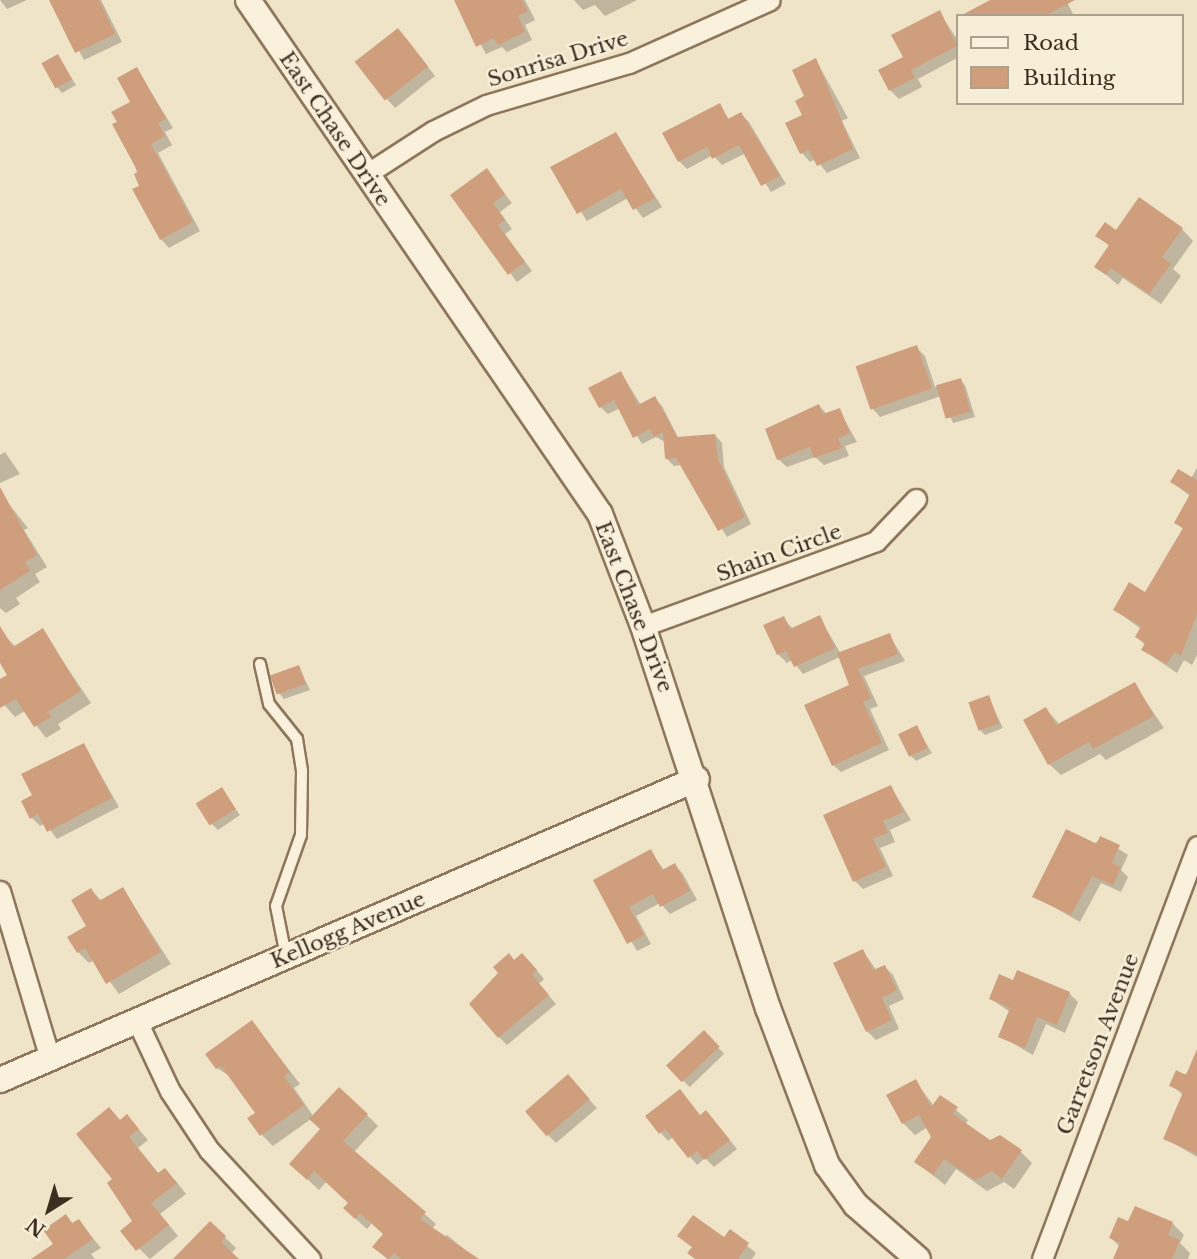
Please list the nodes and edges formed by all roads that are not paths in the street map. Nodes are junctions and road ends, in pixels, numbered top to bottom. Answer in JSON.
{"nodes":[{"id":1,"x":248,"y":0,"type":"edge"},
{"id":2,"x":770,"y":0,"type":"edge"},
{"id":3,"x":365,"y":175,"type":"junction"},
{"id":4,"x":916,"y":499,"type":"dead end"},
{"id":5,"x":643,"y":626,"type":"junction"},
{"id":6,"x":260,"y":664,"type":"dead end"},
{"id":7,"x":697,"y":779,"type":"junction"},
{"id":8,"x":1197,"y":846,"type":"edge"},
{"id":9,"x":0,"y":891,"type":"edge"},
{"id":10,"x":286,"y":956,"type":"junction"},
{"id":11,"x":137,"y":1021,"type":"junction"},
{"id":12,"x":50,"y":1059,"type":"junction"},
{"id":13,"x":0,"y":1080,"type":"edge"},
{"id":14,"x":310,"y":1259,"type":"edge"},
{"id":15,"x":918,"y":1259,"type":"edge"},
{"id":16,"x":1042,"y":1259,"type":"edge"}],
"edges":[{"from":1,"to":3,"type":"street","name":"East Chase Drive"},
{"from":2,"to":3,"type":"street","name":"Sonrisa Drive"},
{"from":3,"to":5,"type":"street","name":"East Chase Drive"},
{"from":4,"to":5,"type":"street","name":"Shain Circle"},
{"from":5,"to":7,"type":"street","name":"East Chase Drive"},
{"from":6,"to":10,"type":"lane"},
{"from":7,"to":10,"type":"street","name":"Kellogg Avenue"},
{"from":7,"to":15,"type":"street","name":"East Chase Drive"},
{"from":8,"to":16,"type":"street","name":"Garretson Avenue"},
{"from":9,"to":12,"type":"street"},
{"from":10,"to":11,"type":"street","name":"Kellogg Avenue"},
{"from":11,"to":12,"type":"street","name":"Kellogg Avenue"},
{"from":11,"to":14,"type":"street"},
{"from":12,"to":13,"type":"street","name":"Kellogg Avenue"}]}
